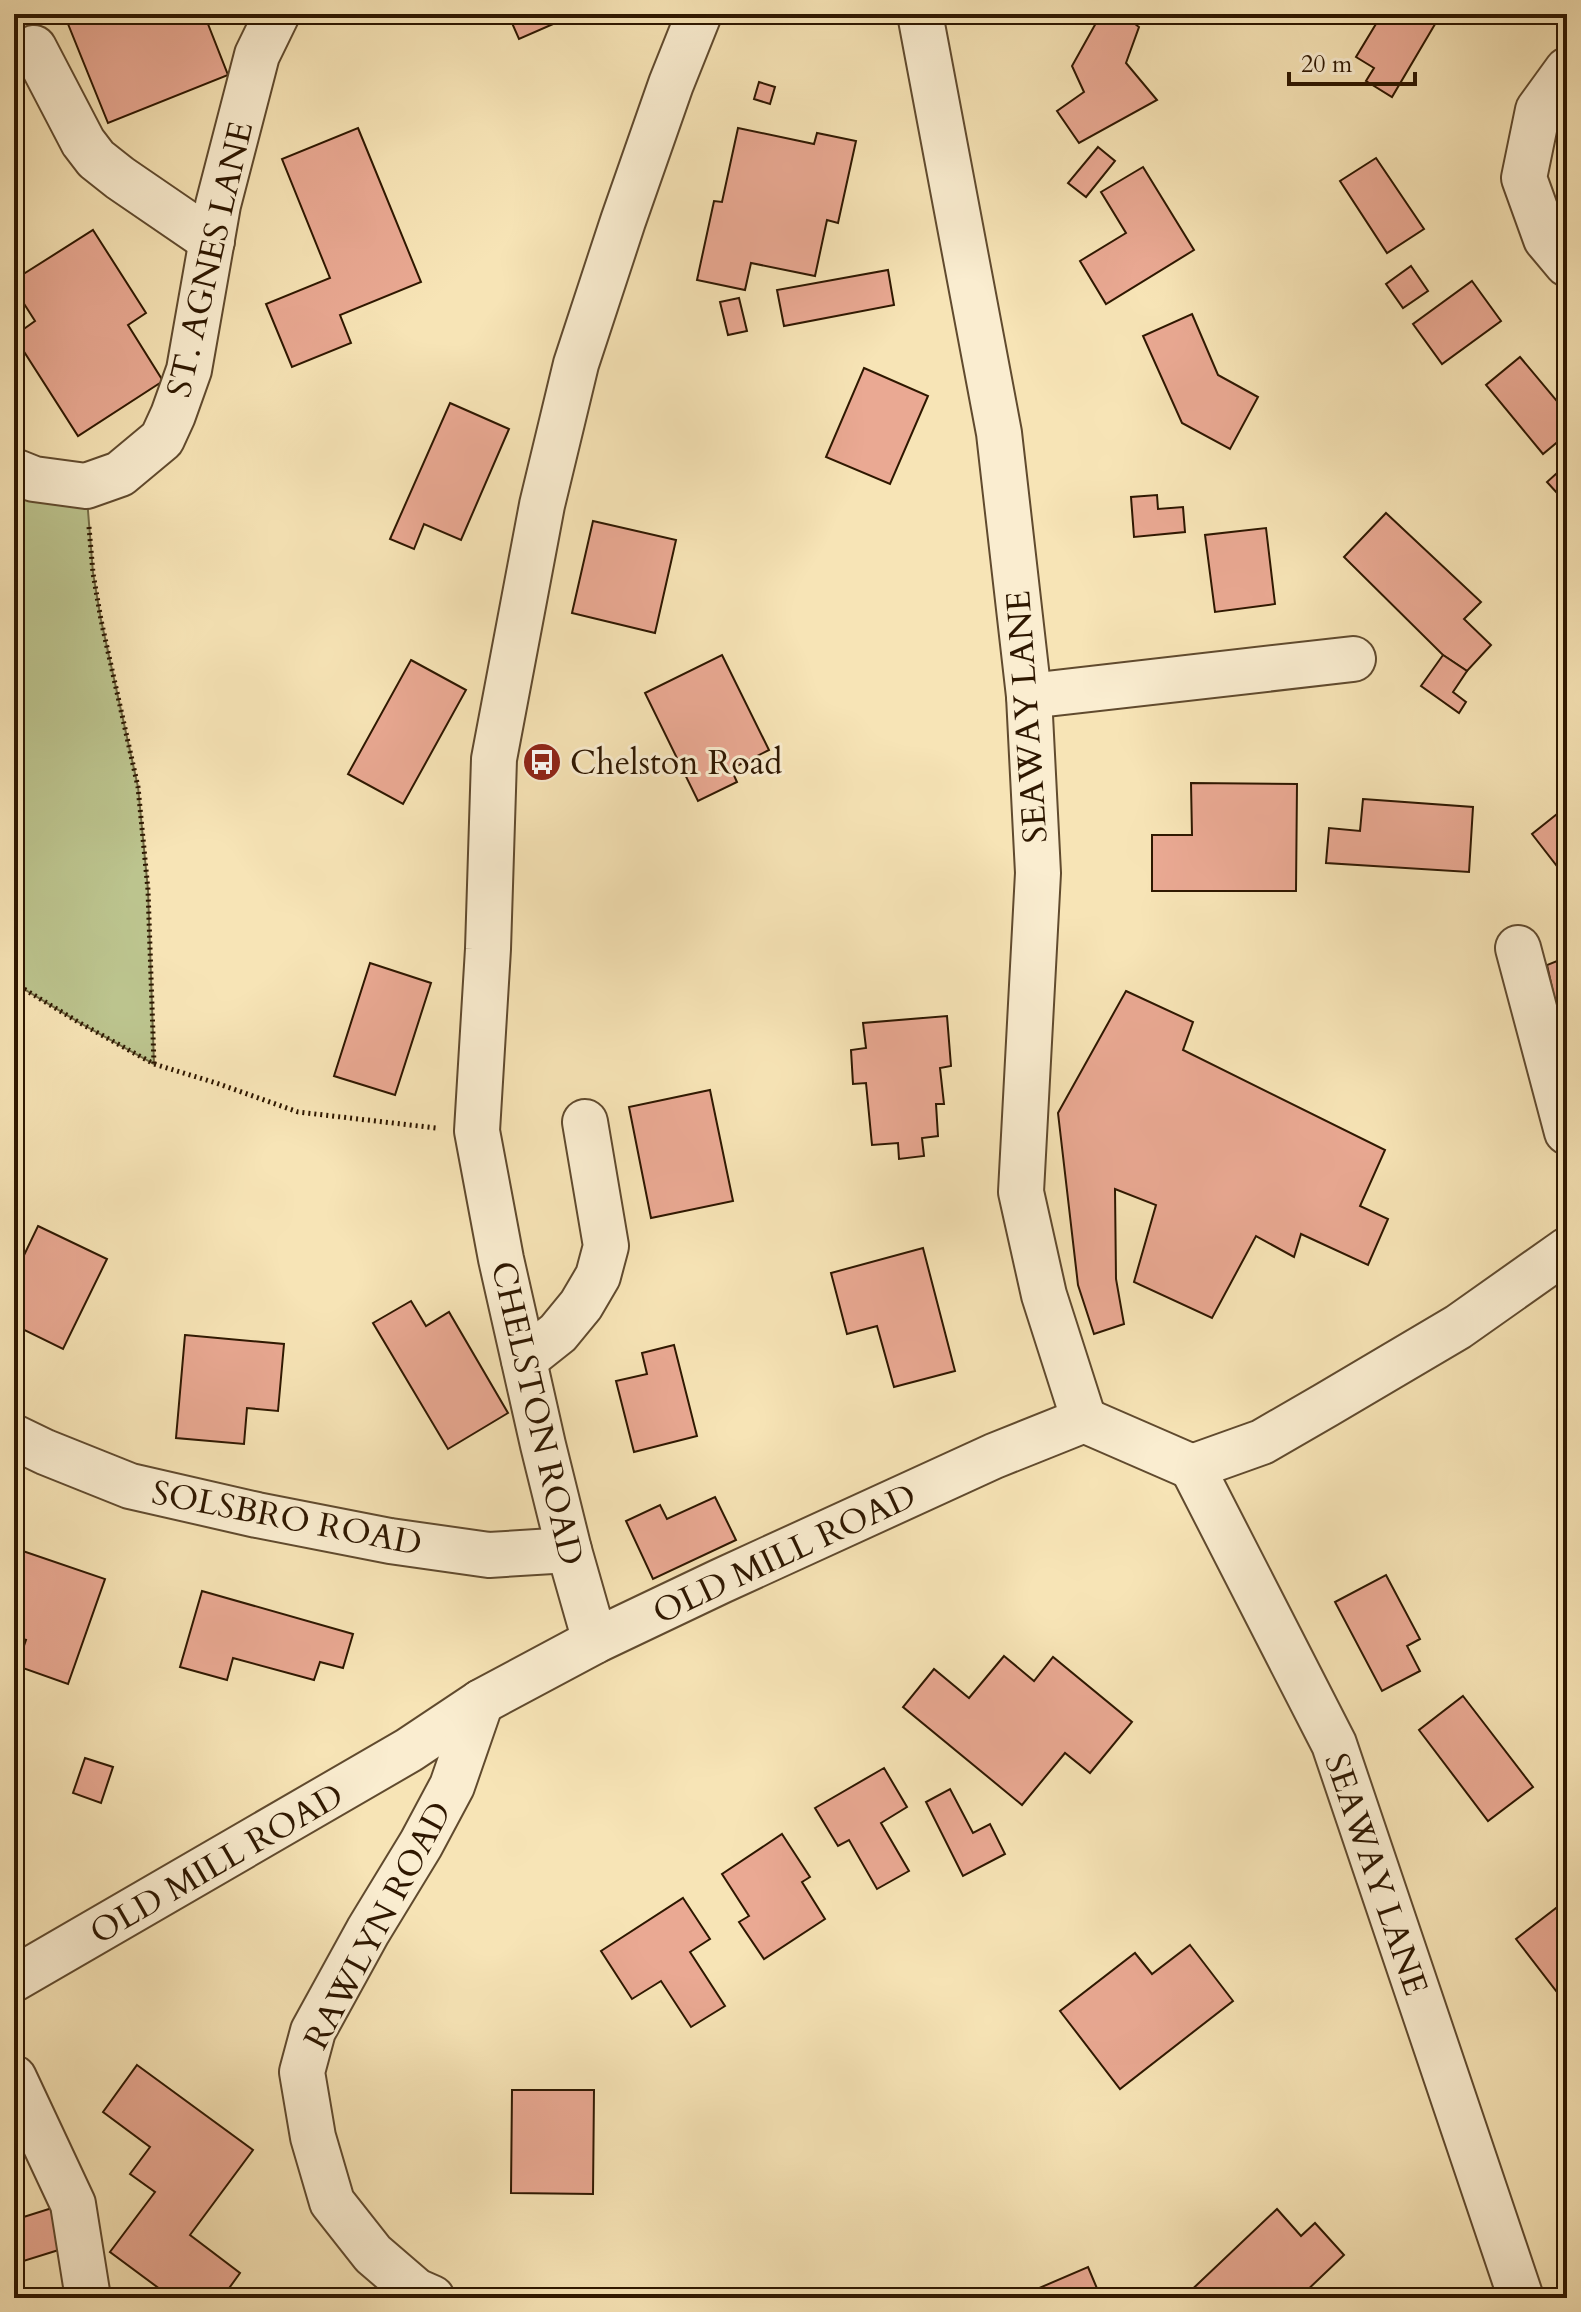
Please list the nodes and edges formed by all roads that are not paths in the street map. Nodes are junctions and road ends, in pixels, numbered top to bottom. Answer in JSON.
{"nodes":[{"id":1,"x":277,"y":14,"type":"edge"},
{"id":2,"x":699,"y":14,"type":"edge"},
{"id":3,"x":920,"y":14,"type":"edge"},
{"id":4,"x":34,"y":48,"type":"dead end"},
{"id":5,"x":1567,"y":70,"type":"edge"},
{"id":6,"x":212,"y":241,"type":"junction"},
{"id":7,"x":1567,"y":264,"type":"edge"},
{"id":8,"x":14,"y":471,"type":"edge"},
{"id":9,"x":1353,"y":659,"type":"dead end"},
{"id":10,"x":1029,"y":696,"type":"junction"},
{"id":11,"x":1518,"y":948,"type":"dead end"},
{"id":12,"x":585,"y":1122,"type":"dead end"},
{"id":13,"x":1567,"y":1132,"type":"edge"},
{"id":14,"x":1567,"y":1250,"type":"edge"},
{"id":15,"x":524,"y":1360,"type":"junction"},
{"id":16,"x":1084,"y":1420,"type":"junction"},
{"id":17,"x":14,"y":1437,"type":"edge"},
{"id":18,"x":1192,"y":1467,"type":"junction"},
{"id":19,"x":569,"y":1550,"type":"junction"},
{"id":20,"x":595,"y":1641,"type":"junction"},
{"id":21,"x":481,"y":1702,"type":"junction"},
{"id":22,"x":14,"y":1979,"type":"edge"},
{"id":23,"x":14,"y":2078,"type":"edge"},
{"id":24,"x":1507,"y":2289,"type":"edge"},
{"id":25,"x":88,"y":2298,"type":"edge"},
{"id":26,"x":432,"y":2298,"type":"edge"}],
"edges":[{"from":1,"to":6,"type":"street","name":"ST. AGNES LANE"},
{"from":2,"to":15,"type":"street","name":"CHELSTON ROAD"},
{"from":3,"to":10,"type":"street","name":"SEAWAY LANE"},
{"from":4,"to":6,"type":"street"},
{"from":5,"to":7,"type":"street"},
{"from":6,"to":8,"type":"street","name":"ST. AGNES LANE"},
{"from":9,"to":10,"type":"street"},
{"from":10,"to":16,"type":"street","name":"SEAWAY LANE"},
{"from":11,"to":13,"type":"street"},
{"from":12,"to":15,"type":"street"},
{"from":14,"to":18,"type":"street"},
{"from":15,"to":19,"type":"street","name":"CHELSTON ROAD"},
{"from":16,"to":18,"type":"street"},
{"from":16,"to":20,"type":"street","name":"OLD MILL ROAD"},
{"from":17,"to":19,"type":"street","name":"SOLSBRO ROAD"},
{"from":18,"to":24,"type":"street","name":"SEAWAY LANE"},
{"from":19,"to":20,"type":"street","name":"CHELSTON ROAD"},
{"from":20,"to":21,"type":"street","name":"OLD MILL ROAD"},
{"from":21,"to":22,"type":"street","name":"OLD MILL ROAD"},
{"from":21,"to":26,"type":"street","name":"RAWLYN ROAD"},
{"from":23,"to":25,"type":"street"}]}
